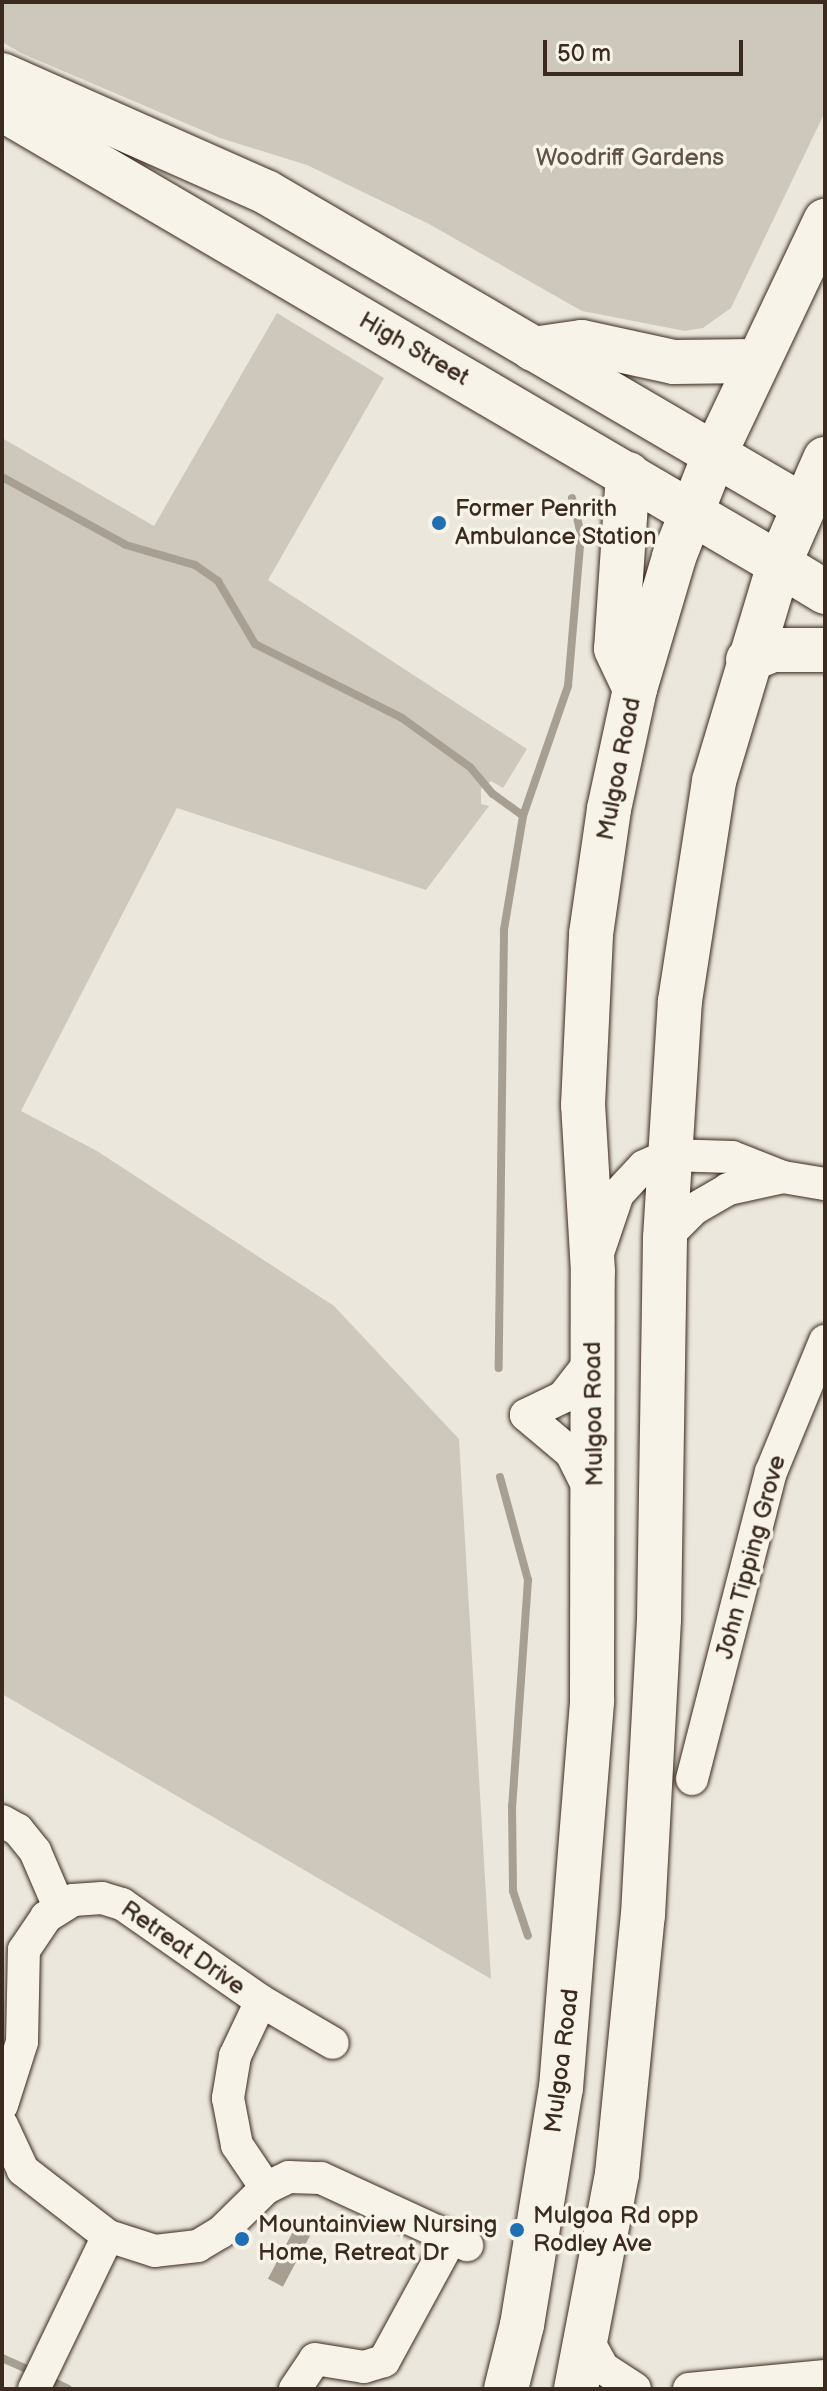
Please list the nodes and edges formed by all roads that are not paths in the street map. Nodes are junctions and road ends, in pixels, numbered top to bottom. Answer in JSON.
{"nodes":[{"id":1,"x":2,"y":75,"type":"edge"},
{"id":2,"x":2,"y":109,"type":"edge"},
{"id":3,"x":825,"y":221,"type":"edge"},
{"id":4,"x":533,"y":349,"type":"junction"},
{"id":5,"x":756,"y":361,"type":"junction"},
{"id":6,"x":716,"y":451,"type":"junction"},
{"id":7,"x":825,"y":459,"type":"edge"},
{"id":8,"x":628,"y":474,"type":"junction"},
{"id":9,"x":691,"y":511,"type":"junction"},
{"id":10,"x":814,"y":513,"type":"edge"},
{"id":11,"x":779,"y":564,"type":"junction"},
{"id":12,"x":825,"y":592,"type":"edge"},
{"id":13,"x":825,"y":650,"type":"edge"},
{"id":14,"x":748,"y":660,"type":"junction"},
{"id":15,"x":635,"y":689,"type":"junction"},
{"id":16,"x":669,"y":1155,"type":"junction"},
{"id":17,"x":783,"y":1177,"type":"junction"},
{"id":18,"x":825,"y":1184,"type":"edge"},
{"id":19,"x":665,"y":1238,"type":"junction"},
{"id":20,"x":593,"y":1272,"type":"junction"},
{"id":21,"x":825,"y":1341,"type":"edge"},
{"id":22,"x":594,"y":1357,"type":"junction"},
{"id":23,"x":595,"y":1501,"type":"junction"},
{"id":24,"x":692,"y":1779,"type":"dead end"},
{"id":25,"x":2,"y":1821,"type":"edge"},
{"id":26,"x":59,"y":1907,"type":"junction"},
{"id":27,"x":261,"y":2001,"type":"junction"},
{"id":28,"x":333,"y":2043,"type":"dead end"},
{"id":29,"x":2,"y":2102,"type":"edge"},
{"id":30,"x":2,"y":2125,"type":"edge"},
{"id":31,"x":266,"y":2188,"type":"junction"},
{"id":32,"x":108,"y":2236,"type":"junction"},
{"id":33,"x":587,"y":2339,"type":"junction"},
{"id":34,"x":825,"y":2376,"type":"edge"},
{"id":35,"x":34,"y":2389,"type":"edge"},
{"id":36,"x":295,"y":2389,"type":"edge"},
{"id":37,"x":506,"y":2389,"type":"edge"},
{"id":38,"x":576,"y":2389,"type":"edge"},
{"id":39,"x":635,"y":2389,"type":"edge"},
{"id":40,"x":689,"y":2389,"type":"edge"}],
"edges":[{"from":1,"to":4,"type":"main road"},
{"from":2,"to":8,"type":"main road","name":"High Street"},
{"from":3,"to":5,"type":"main road","name":"Mulgoa Road"},
{"from":4,"to":5,"type":"main road"},
{"from":4,"to":6,"type":"main road"},
{"from":5,"to":6,"type":"main road","name":"Mulgoa Road"},
{"from":6,"to":9,"type":"main road","name":"Mulgoa Road"},
{"from":6,"to":10,"type":"main road"},
{"from":7,"to":10,"type":"main road"},
{"from":8,"to":9,"type":"main road","name":"High Street"},
{"from":8,"to":15,"type":"main road"},
{"from":9,"to":11,"type":"main road","name":"High Street"},
{"from":9,"to":15,"type":"main road","name":"Mulgoa Road"},
{"from":10,"to":11,"type":"main road"},
{"from":11,"to":12,"type":"main road","name":"High Street"},
{"from":11,"to":14,"type":"main road"},
{"from":13,"to":14,"type":"main road"},
{"from":14,"to":16,"type":"main road"},
{"from":15,"to":20,"type":"main road","name":"Mulgoa Road"},
{"from":16,"to":17,"type":"street"},
{"from":16,"to":19,"type":"main road"},
{"from":16,"to":20,"type":"street"},
{"from":17,"to":18,"type":"street"},
{"from":17,"to":19,"type":"street"},
{"from":19,"to":33,"type":"main road"},
{"from":20,"to":22,"type":"main road","name":"Mulgoa Road"},
{"from":21,"to":24,"type":"street","name":"John Tipping Grove"},
{"from":22,"to":23,"type":"main road","name":"Mulgoa Road"},
{"from":22,"to":23,"type":"street"},
{"from":23,"to":37,"type":"main road","name":"Mulgoa Road"},
{"from":25,"to":26,"type":"street"},
{"from":26,"to":27,"type":"street","name":"Retreat Drive"},
{"from":26,"to":29,"type":"street"},
{"from":27,"to":28,"type":"street","name":"Retreat Drive"},
{"from":27,"to":31,"type":"street","name":"Retreat Drive"},
{"from":30,"to":32,"type":"street"},
{"from":31,"to":32,"type":"street"},
{"from":31,"to":36,"type":"street"},
{"from":32,"to":35,"type":"street"},
{"from":33,"to":38,"type":"main road"},
{"from":33,"to":39,"type":"street"},
{"from":34,"to":40,"type":"street"}]}
